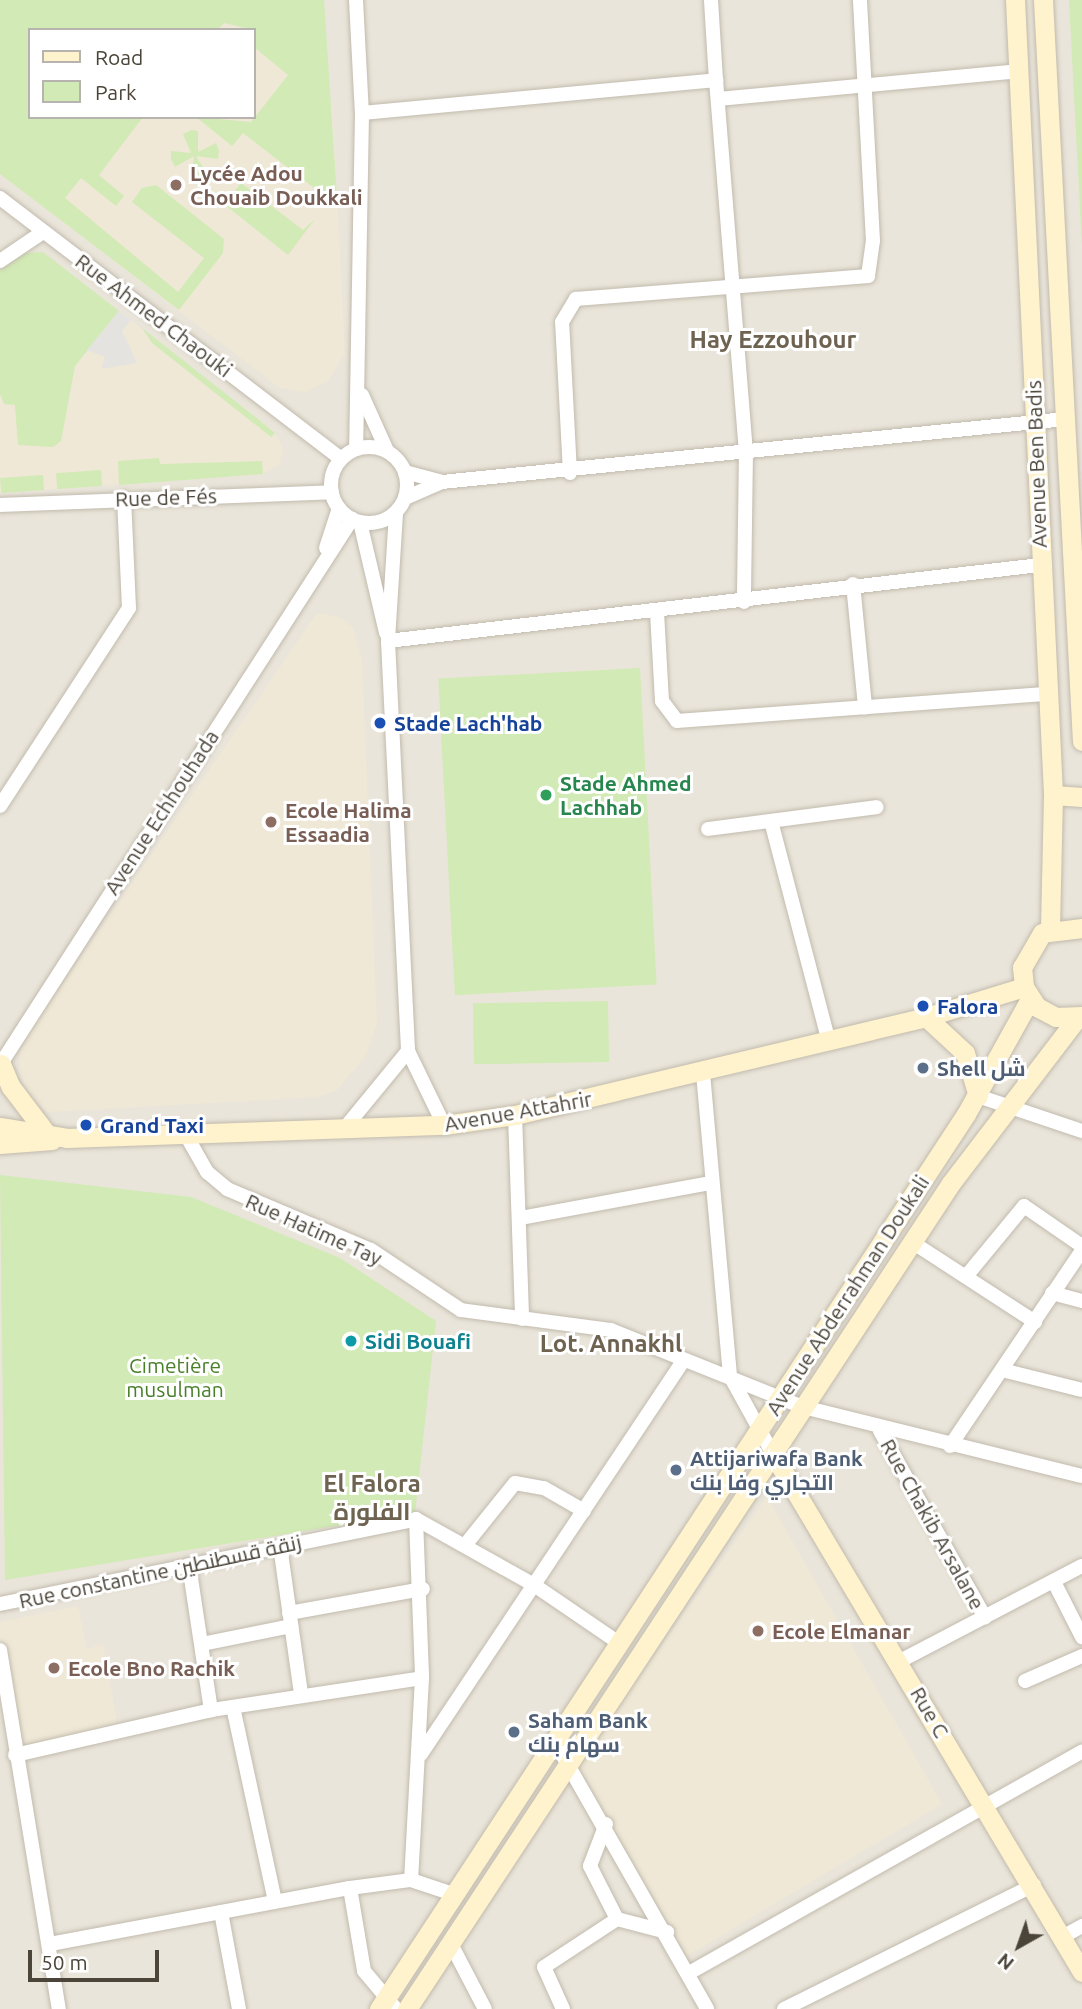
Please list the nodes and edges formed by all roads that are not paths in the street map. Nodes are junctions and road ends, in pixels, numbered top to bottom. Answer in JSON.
{"nodes":[{"id":1,"x":355,"y":0,"type":"edge"},
{"id":2,"x":711,"y":0,"type":"edge"},
{"id":3,"x":860,"y":0,"type":"edge"},
{"id":4,"x":1015,"y":0,"type":"edge"},
{"id":5,"x":1043,"y":0,"type":"edge"},
{"id":6,"x":1018,"y":71,"type":"junction"},
{"id":7,"x":716,"y":80,"type":"junction"},
{"id":8,"x":864,"y":88,"type":"junction"},
{"id":9,"x":718,"y":100,"type":"junction"},
{"id":10,"x":362,"y":113,"type":"junction"},
{"id":11,"x":0,"y":198,"type":"edge"},
{"id":12,"x":43,"y":232,"type":"junction"},
{"id":13,"x":0,"y":261,"type":"edge"},
{"id":14,"x":731,"y":286,"type":"junction"},
{"id":15,"x":360,"y":392,"type":"junction"},
{"id":16,"x":1065,"y":419,"type":"junction"},
{"id":17,"x":1034,"y":424,"type":"junction"},
{"id":18,"x":308,"y":435,"type":"junction"},
{"id":19,"x":356,"y":449,"type":"junction"},
{"id":20,"x":387,"y":451,"type":"junction"},
{"id":21,"x":746,"y":451,"type":"junction"},
{"id":22,"x":341,"y":459,"type":"junction"},
{"id":23,"x":405,"y":472,"type":"junction"},
{"id":24,"x":570,"y":473,"type":"junction"},
{"id":25,"x":332,"y":474,"type":"junction"},
{"id":26,"x":442,"y":482,"type":"junction"},
{"id":27,"x":332,"y":492,"type":"junction"},
{"id":28,"x":124,"y":498,"type":"junction"},
{"id":29,"x":405,"y":498,"type":"junction"},
{"id":30,"x":0,"y":505,"type":"edge"},
{"id":31,"x":339,"y":508,"type":"junction"},
{"id":32,"x":396,"y":513,"type":"junction"},
{"id":33,"x":356,"y":521,"type":"junction"},
{"id":34,"x":323,"y":560,"type":"junction"},
{"id":35,"x":1040,"y":565,"type":"junction"},
{"id":36,"x":853,"y":584,"type":"junction"},
{"id":37,"x":744,"y":603,"type":"junction"},
{"id":38,"x":657,"y":612,"type":"junction"},
{"id":39,"x":388,"y":641,"type":"junction"},
{"id":40,"x":1080,"y":646,"type":"edge"},
{"id":41,"x":1048,"y":694,"type":"junction"},
{"id":42,"x":865,"y":707,"type":"junction"},
{"id":43,"x":1082,"y":740,"type":"edge"},
{"id":44,"x":1053,"y":795,"type":"junction"},
{"id":45,"x":1082,"y":797,"type":"edge"},
{"id":46,"x":0,"y":806,"type":"edge"},
{"id":47,"x":877,"y":807,"type":"dead end"},
{"id":48,"x":771,"y":821,"type":"junction"},
{"id":49,"x":708,"y":829,"type":"dead end"},
{"id":50,"x":1082,"y":928,"type":"edge"},
{"id":51,"x":1050,"y":929,"type":"junction"},
{"id":52,"x":1027,"y":993,"type":"junction"},
{"id":53,"x":926,"y":1017,"type":"junction"},
{"id":54,"x":1080,"y":1017,"type":"edge"},
{"id":55,"x":828,"y":1038,"type":"junction"},
{"id":56,"x":408,"y":1051,"type":"junction"},
{"id":57,"x":1,"y":1065,"type":"edge"},
{"id":58,"x":703,"y":1073,"type":"junction"},
{"id":59,"x":978,"y":1096,"type":"junction"},
{"id":60,"x":1003,"y":1109,"type":"junction"},
{"id":61,"x":515,"y":1115,"type":"junction"},
{"id":62,"x":444,"y":1125,"type":"junction"},
{"id":63,"x":0,"y":1127,"type":"edge"},
{"id":64,"x":344,"y":1129,"type":"junction"},
{"id":65,"x":1082,"y":1131,"type":"edge"},
{"id":66,"x":46,"y":1133,"type":"junction"},
{"id":67,"x":186,"y":1135,"type":"junction"},
{"id":68,"x":67,"y":1138,"type":"junction"},
{"id":69,"x":0,"y":1144,"type":"edge"},
{"id":70,"x":711,"y":1183,"type":"junction"},
{"id":71,"x":520,"y":1218,"type":"junction"},
{"id":72,"x":912,"y":1242,"type":"junction"},
{"id":73,"x":1082,"y":1248,"type":"edge"},
{"id":74,"x":968,"y":1274,"type":"junction"},
{"id":75,"x":1052,"y":1293,"type":"junction"},
{"id":76,"x":1082,"y":1301,"type":"edge"},
{"id":77,"x":522,"y":1319,"type":"junction"},
{"id":78,"x":1035,"y":1322,"type":"junction"},
{"id":79,"x":683,"y":1361,"type":"junction"},
{"id":80,"x":1002,"y":1370,"type":"junction"},
{"id":81,"x":730,"y":1376,"type":"junction"},
{"id":82,"x":1082,"y":1390,"type":"edge"},
{"id":83,"x":778,"y":1398,"type":"junction"},
{"id":84,"x":803,"y":1407,"type":"junction"},
{"id":85,"x":759,"y":1430,"type":"junction"},
{"id":86,"x":880,"y":1431,"type":"junction"},
{"id":87,"x":950,"y":1446,"type":"junction"},
{"id":88,"x":774,"y":1454,"type":"junction"},
{"id":89,"x":1082,"y":1476,"type":"edge"},
{"id":90,"x":584,"y":1511,"type":"junction"},
{"id":91,"x":416,"y":1519,"type":"junction"},
{"id":92,"x":466,"y":1544,"type":"junction"},
{"id":93,"x":280,"y":1546,"type":"junction"},
{"id":94,"x":189,"y":1565,"type":"junction"},
{"id":95,"x":1082,"y":1566,"type":"edge"},
{"id":96,"x":1054,"y":1582,"type":"junction"},
{"id":97,"x":534,"y":1585,"type":"junction"},
{"id":98,"x":422,"y":1589,"type":"junction"},
{"id":99,"x":0,"y":1604,"type":"edge"},
{"id":100,"x":985,"y":1617,"type":"junction"},
{"id":101,"x":290,"y":1619,"type":"junction"},
{"id":102,"x":1082,"y":1637,"type":"edge"},
{"id":103,"x":619,"y":1643,"type":"junction"},
{"id":104,"x":202,"y":1644,"type":"junction"},
{"id":105,"x":0,"y":1650,"type":"edge"},
{"id":106,"x":1082,"y":1656,"type":"edge"},
{"id":107,"x":900,"y":1661,"type":"junction"},
{"id":108,"x":422,"y":1678,"type":"junction"},
{"id":109,"x":1025,"y":1681,"type":"dead end"},
{"id":110,"x":301,"y":1693,"type":"junction"},
{"id":111,"x":233,"y":1707,"type":"junction"},
{"id":112,"x":211,"y":1710,"type":"junction"},
{"id":113,"x":555,"y":1742,"type":"junction"},
{"id":114,"x":1082,"y":1752,"type":"edge"},
{"id":115,"x":421,"y":1754,"type":"junction"},
{"id":116,"x":15,"y":1755,"type":"junction"},
{"id":117,"x":571,"y":1761,"type":"junction"},
{"id":118,"x":985,"y":1805,"type":"junction"},
{"id":119,"x":606,"y":1824,"type":"junction"},
{"id":120,"x":411,"y":1880,"type":"junction"},
{"id":121,"x":1034,"y":1885,"type":"junction"},
{"id":122,"x":350,"y":1888,"type":"junction"},
{"id":123,"x":456,"y":1895,"type":"junction"},
{"id":124,"x":275,"y":1902,"type":"junction"},
{"id":125,"x":221,"y":1912,"type":"junction"},
{"id":126,"x":617,"y":1919,"type":"junction"},
{"id":127,"x":1082,"y":1926,"type":"edge"},
{"id":128,"x":667,"y":1932,"type":"junction"},
{"id":129,"x":1064,"y":1936,"type":"junction"},
{"id":130,"x":50,"y":1944,"type":"junction"},
{"id":131,"x":451,"y":1944,"type":"junction"},
{"id":132,"x":1082,"y":1972,"type":"edge"},
{"id":133,"x":689,"y":1973,"type":"junction"},
{"id":134,"x":387,"y":2005,"type":"edge"},
{"id":135,"x":59,"y":2009,"type":"edge"},
{"id":136,"x":239,"y":2009,"type":"edge"},
{"id":137,"x":407,"y":2009,"type":"edge"},
{"id":138,"x":485,"y":2009,"type":"edge"},
{"id":139,"x":562,"y":2009,"type":"edge"},
{"id":140,"x":707,"y":2009,"type":"edge"},
{"id":141,"x":784,"y":2009,"type":"edge"}],
"edges":[{"from":1,"to":10,"type":"street"},
{"from":2,"to":7,"type":"street"},
{"from":3,"to":8,"type":"street"},
{"from":4,"to":6,"type":"main road","name":"Avenue Ben Badis"},
{"from":5,"to":16,"type":"main road","name":"Avenue Ben Badis"},
{"from":6,"to":8,"type":"street"},
{"from":6,"to":17,"type":"main road","name":"Avenue Ben Badis"},
{"from":7,"to":9,"type":"street"},
{"from":7,"to":10,"type":"street"},
{"from":8,"to":9,"type":"street"},
{"from":8,"to":14,"type":"street"},
{"from":9,"to":14,"type":"street"},
{"from":10,"to":15,"type":"street"},
{"from":11,"to":12,"type":"street","name":"Rue Ahmed Chaouki"},
{"from":12,"to":13,"type":"street"},
{"from":12,"to":18,"type":"street","name":"Rue Ahmed Chaouki"},
{"from":14,"to":21,"type":"street"},
{"from":14,"to":24,"type":"street"},
{"from":15,"to":19,"type":"street"},
{"from":15,"to":20,"type":"street"},
{"from":16,"to":17,"type":"street"},
{"from":16,"to":40,"type":"main road","name":"Avenue Ben Badis"},
{"from":17,"to":21,"type":"street"},
{"from":17,"to":35,"type":"main road","name":"Avenue Ben Badis"},
{"from":18,"to":22,"type":"street","name":"Rue Ahmed Chaouki"},
{"from":18,"to":25,"type":"street","name":"Rue Ahmed Chaouki"},
{"from":19,"to":20,"type":"street"},
{"from":19,"to":22,"type":"street"},
{"from":20,"to":23,"type":"street"},
{"from":21,"to":24,"type":"street"},
{"from":21,"to":37,"type":"street"},
{"from":22,"to":25,"type":"street"},
{"from":23,"to":26,"type":"street"},
{"from":23,"to":29,"type":"street"},
{"from":24,"to":26,"type":"street"},
{"from":25,"to":27,"type":"street"},
{"from":26,"to":29,"type":"street"},
{"from":27,"to":28,"type":"street","name":"Rue de Fés"},
{"from":27,"to":31,"type":"street"},
{"from":28,"to":30,"type":"street","name":"Rue de Fés"},
{"from":28,"to":46,"type":"street"},
{"from":29,"to":32,"type":"street"},
{"from":31,"to":33,"type":"street"},
{"from":31,"to":34,"type":"street","name":"Avenue Echhouhada"},
{"from":32,"to":33,"type":"street"},
{"from":32,"to":39,"type":"street"},
{"from":33,"to":34,"type":"street","name":"Avenue Echhouhada"},
{"from":33,"to":39,"type":"street"},
{"from":34,"to":57,"type":"street","name":"Avenue Echhouhada"},
{"from":35,"to":36,"type":"street"},
{"from":35,"to":41,"type":"main road","name":"Avenue Ben Badis"},
{"from":36,"to":37,"type":"street"},
{"from":36,"to":42,"type":"street"},
{"from":37,"to":38,"type":"street"},
{"from":38,"to":39,"type":"street"},
{"from":38,"to":42,"type":"street"},
{"from":39,"to":56,"type":"street"},
{"from":40,"to":43,"type":"main road","name":"Avenue Ben Badis"},
{"from":41,"to":42,"type":"street"},
{"from":41,"to":44,"type":"main road","name":"Avenue Ben Badis"},
{"from":44,"to":45,"type":"main road"},
{"from":44,"to":51,"type":"main road","name":"Avenue Ben Badis"},
{"from":47,"to":48,"type":"street"},
{"from":48,"to":49,"type":"street"},
{"from":48,"to":55,"type":"street"},
{"from":50,"to":51,"type":"main road"},
{"from":51,"to":52,"type":"main road"},
{"from":52,"to":53,"type":"main road","name":"Avenue Attahrir"},
{"from":52,"to":54,"type":"main road"},
{"from":52,"to":59,"type":"main road","name":"Avenue Abderrahman Doukali"},
{"from":53,"to":55,"type":"main road","name":"Avenue Attahrir"},
{"from":53,"to":59,"type":"main road"},
{"from":54,"to":60,"type":"main road","name":"Avenue Abderrahman Doukali"},
{"from":55,"to":58,"type":"main road","name":"Avenue Attahrir"},
{"from":56,"to":62,"type":"street"},
{"from":56,"to":64,"type":"street"},
{"from":57,"to":66,"type":"main road"},
{"from":58,"to":61,"type":"main road","name":"Avenue Attahrir"},
{"from":58,"to":70,"type":"street"},
{"from":59,"to":60,"type":"street"},
{"from":59,"to":83,"type":"main road","name":"Avenue Abderrahman Doukali"},
{"from":60,"to":65,"type":"street"},
{"from":60,"to":72,"type":"main road","name":"Avenue Abderrahman Doukali"},
{"from":61,"to":62,"type":"main road","name":"Avenue Attahrir"},
{"from":61,"to":71,"type":"street"},
{"from":62,"to":64,"type":"main road","name":"Avenue Attahrir"},
{"from":63,"to":66,"type":"main road","name":"Avenue Attahrir"},
{"from":64,"to":67,"type":"main road","name":"Avenue Attahrir"},
{"from":66,"to":68,"type":"main road","name":"Avenue Attahrir"},
{"from":67,"to":68,"type":"main road","name":"Avenue Attahrir"},
{"from":67,"to":77,"type":"street","name":"Rue Hatime Tay"},
{"from":68,"to":69,"type":"main road"},
{"from":70,"to":71,"type":"street"},
{"from":70,"to":81,"type":"street"},
{"from":71,"to":77,"type":"street"},
{"from":72,"to":74,"type":"street"},
{"from":72,"to":84,"type":"main road","name":"Avenue Abderrahman Doukali"},
{"from":73,"to":74,"type":"street"},
{"from":73,"to":75,"type":"street"},
{"from":74,"to":78,"type":"street"},
{"from":75,"to":76,"type":"street"},
{"from":75,"to":78,"type":"street"},
{"from":77,"to":79,"type":"street","name":"Rue Hatime Tay"},
{"from":78,"to":80,"type":"street"},
{"from":79,"to":81,"type":"street","name":"Rue Hatime Tay"},
{"from":79,"to":90,"type":"street"},
{"from":80,"to":82,"type":"street"},
{"from":80,"to":87,"type":"street"},
{"from":81,"to":83,"type":"street","name":"Rue Hatime Tay"},
{"from":81,"to":85,"type":"street"},
{"from":83,"to":84,"type":"street","name":"Rue Hatime Tay"},
{"from":83,"to":85,"type":"main road","name":"Avenue Abderrahman Doukali"},
{"from":84,"to":86,"type":"street","name":"Rue Hatime Tay"},
{"from":84,"to":88,"type":"main road","name":"Avenue Abderrahman Doukali"},
{"from":85,"to":88,"type":"street"},
{"from":85,"to":103,"type":"main road","name":"Avenue Abderrahman Doukali"},
{"from":86,"to":87,"type":"street","name":"Rue Hatime Tay"},
{"from":86,"to":100,"type":"street","name":"Rue Chakib Arsalane"},
{"from":87,"to":89,"type":"street","name":"Rue Hatime Tay"},
{"from":88,"to":107,"type":"main road","name":"Rue C"},
{"from":88,"to":117,"type":"main road","name":"Avenue Abderrahman Doukali"},
{"from":90,"to":92,"type":"street"},
{"from":90,"to":97,"type":"street"},
{"from":91,"to":92,"type":"street"},
{"from":91,"to":93,"type":"street","name":"Rue constantine زنقة قسطنطين"},
{"from":91,"to":98,"type":"street"},
{"from":92,"to":97,"type":"street"},
{"from":93,"to":94,"type":"street","name":"Rue constantine زنقة قسطنطين"},
{"from":93,"to":101,"type":"street"},
{"from":94,"to":99,"type":"street","name":"Rue constantine زنقة قسطنطين"},
{"from":94,"to":104,"type":"street"},
{"from":95,"to":96,"type":"street"},
{"from":96,"to":100,"type":"street"},
{"from":96,"to":102,"type":"street"},
{"from":97,"to":103,"type":"street"},
{"from":97,"to":115,"type":"street"},
{"from":98,"to":101,"type":"street"},
{"from":98,"to":108,"type":"street"},
{"from":100,"to":107,"type":"street"},
{"from":101,"to":104,"type":"street"},
{"from":101,"to":110,"type":"street"},
{"from":103,"to":113,"type":"main road","name":"Avenue Abderrahman Doukali"},
{"from":104,"to":112,"type":"street"},
{"from":105,"to":116,"type":"street"},
{"from":106,"to":109,"type":"street"},
{"from":107,"to":118,"type":"main road","name":"Rue C"},
{"from":108,"to":110,"type":"street"},
{"from":108,"to":115,"type":"street"},
{"from":110,"to":111,"type":"street"},
{"from":111,"to":112,"type":"street"},
{"from":111,"to":124,"type":"street"},
{"from":112,"to":116,"type":"street"},
{"from":113,"to":117,"type":"street"},
{"from":113,"to":123,"type":"main road","name":"Avenue Abderrahman Doukali"},
{"from":114,"to":118,"type":"street"},
{"from":115,"to":120,"type":"street"},
{"from":116,"to":130,"type":"street"},
{"from":117,"to":119,"type":"street"},
{"from":117,"to":131,"type":"main road","name":"Avenue Abderrahman Doukali"},
{"from":118,"to":121,"type":"main road","name":"Rue C"},
{"from":118,"to":133,"type":"street"},
{"from":119,"to":126,"type":"street"},
{"from":119,"to":128,"type":"street"},
{"from":120,"to":122,"type":"street"},
{"from":120,"to":123,"type":"street"},
{"from":121,"to":129,"type":"main road","name":"Rue C"},
{"from":121,"to":141,"type":"street"},
{"from":122,"to":124,"type":"street"},
{"from":122,"to":134,"type":"street"},
{"from":123,"to":134,"type":"main road","name":"Avenue Abderrahman Doukali"},
{"from":124,"to":125,"type":"street"},
{"from":125,"to":130,"type":"street"},
{"from":125,"to":136,"type":"street"},
{"from":126,"to":128,"type":"street"},
{"from":126,"to":139,"type":"street"},
{"from":127,"to":129,"type":"street"},
{"from":128,"to":133,"type":"street"},
{"from":129,"to":132,"type":"main road","name":"Rue C"},
{"from":130,"to":135,"type":"street"},
{"from":131,"to":137,"type":"main road","name":"Avenue Abderrahman Doukali"},
{"from":131,"to":138,"type":"street"},
{"from":133,"to":140,"type":"street"}]}
